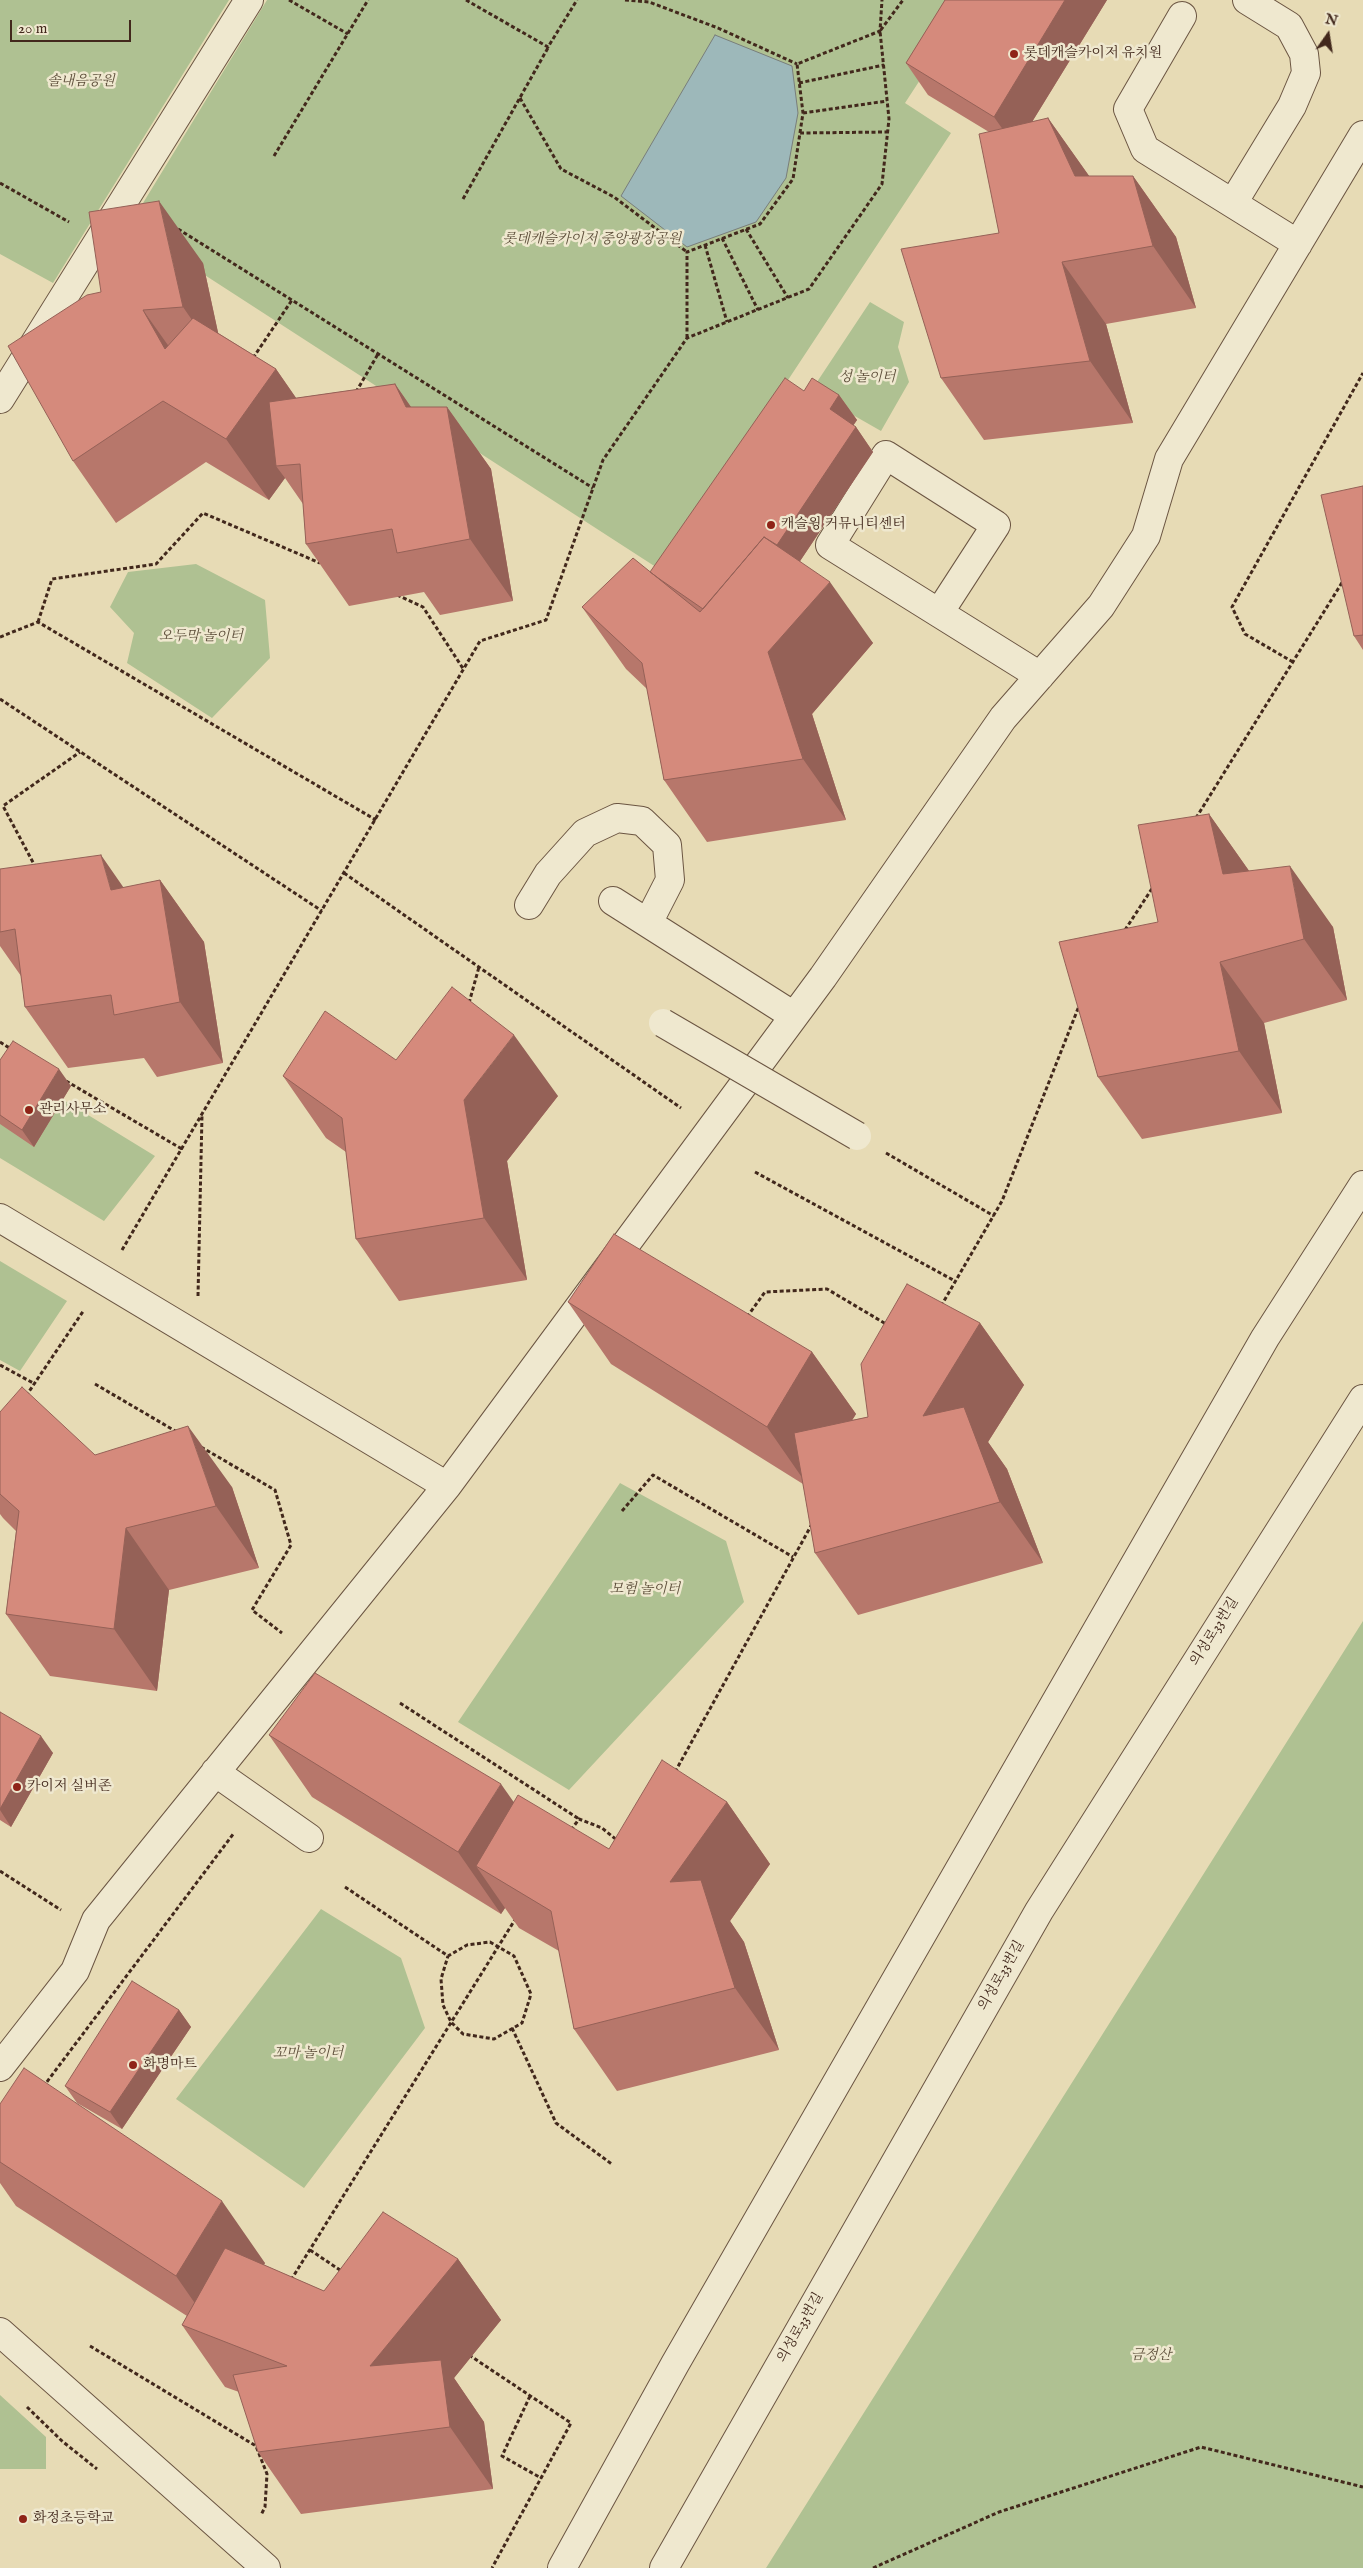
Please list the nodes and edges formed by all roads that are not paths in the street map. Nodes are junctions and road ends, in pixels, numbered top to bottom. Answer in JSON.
{"nodes":[{"id":1,"x":249,"y":0,"type":"edge"},
{"id":2,"x":1247,"y":0,"type":"edge"},
{"id":3,"x":1182,"y":16,"type":"dead end"},
{"id":4,"x":1363,"y":135,"type":"edge"},
{"id":5,"x":1233,"y":203,"type":"junction"},
{"id":6,"x":1298,"y":244,"type":"junction"},
{"id":7,"x":0,"y":399,"type":"edge"},
{"id":8,"x":939,"y":613,"type":"junction"},
{"id":9,"x":1040,"y":676,"type":"junction"},
{"id":10,"x":613,"y":901,"type":"dead end"},
{"id":11,"x":529,"y":905,"type":"dead end"},
{"id":12,"x":648,"y":923,"type":"junction"},
{"id":13,"x":794,"y":1016,"type":"junction"},
{"id":14,"x":663,"y":1023,"type":"dead end"},
{"id":15,"x":857,"y":1136,"type":"road end"},
{"id":16,"x":1363,"y":1185,"type":"edge"},
{"id":17,"x":0,"y":1218,"type":"edge"},
{"id":18,"x":1363,"y":1399,"type":"edge"},
{"id":19,"x":447,"y":1486,"type":"junction"},
{"id":20,"x":215,"y":1772,"type":"junction"},
{"id":21,"x":309,"y":1838,"type":"dead end"},
{"id":22,"x":0,"y":2067,"type":"edge"},
{"id":23,"x":0,"y":2332,"type":"edge"},
{"id":24,"x":266,"y":2568,"type":"edge"},
{"id":25,"x":562,"y":2568,"type":"edge"},
{"id":26,"x":664,"y":2568,"type":"edge"}],
"edges":[{"from":1,"to":7,"type":"street"},
{"from":2,"to":5,"type":"street"},
{"from":3,"to":5,"type":"street"},
{"from":4,"to":6,"type":"street"},
{"from":5,"to":6,"type":"street"},
{"from":6,"to":9,"type":"street"},
{"from":8,"to":8,"type":"street"},
{"from":8,"to":9,"type":"street"},
{"from":9,"to":13,"type":"street"},
{"from":10,"to":12,"type":"street"},
{"from":11,"to":12,"type":"street"},
{"from":12,"to":13,"type":"street"},
{"from":13,"to":19,"type":"street"},
{"from":14,"to":15,"type":"street","bridge":true},
{"from":16,"to":25,"type":"street"},
{"from":17,"to":19,"type":"street"},
{"from":18,"to":26,"type":"street","name":"의성로33번길"},
{"from":19,"to":20,"type":"street"},
{"from":20,"to":21,"type":"street"},
{"from":20,"to":22,"type":"street"},
{"from":23,"to":24,"type":"street"}]}
